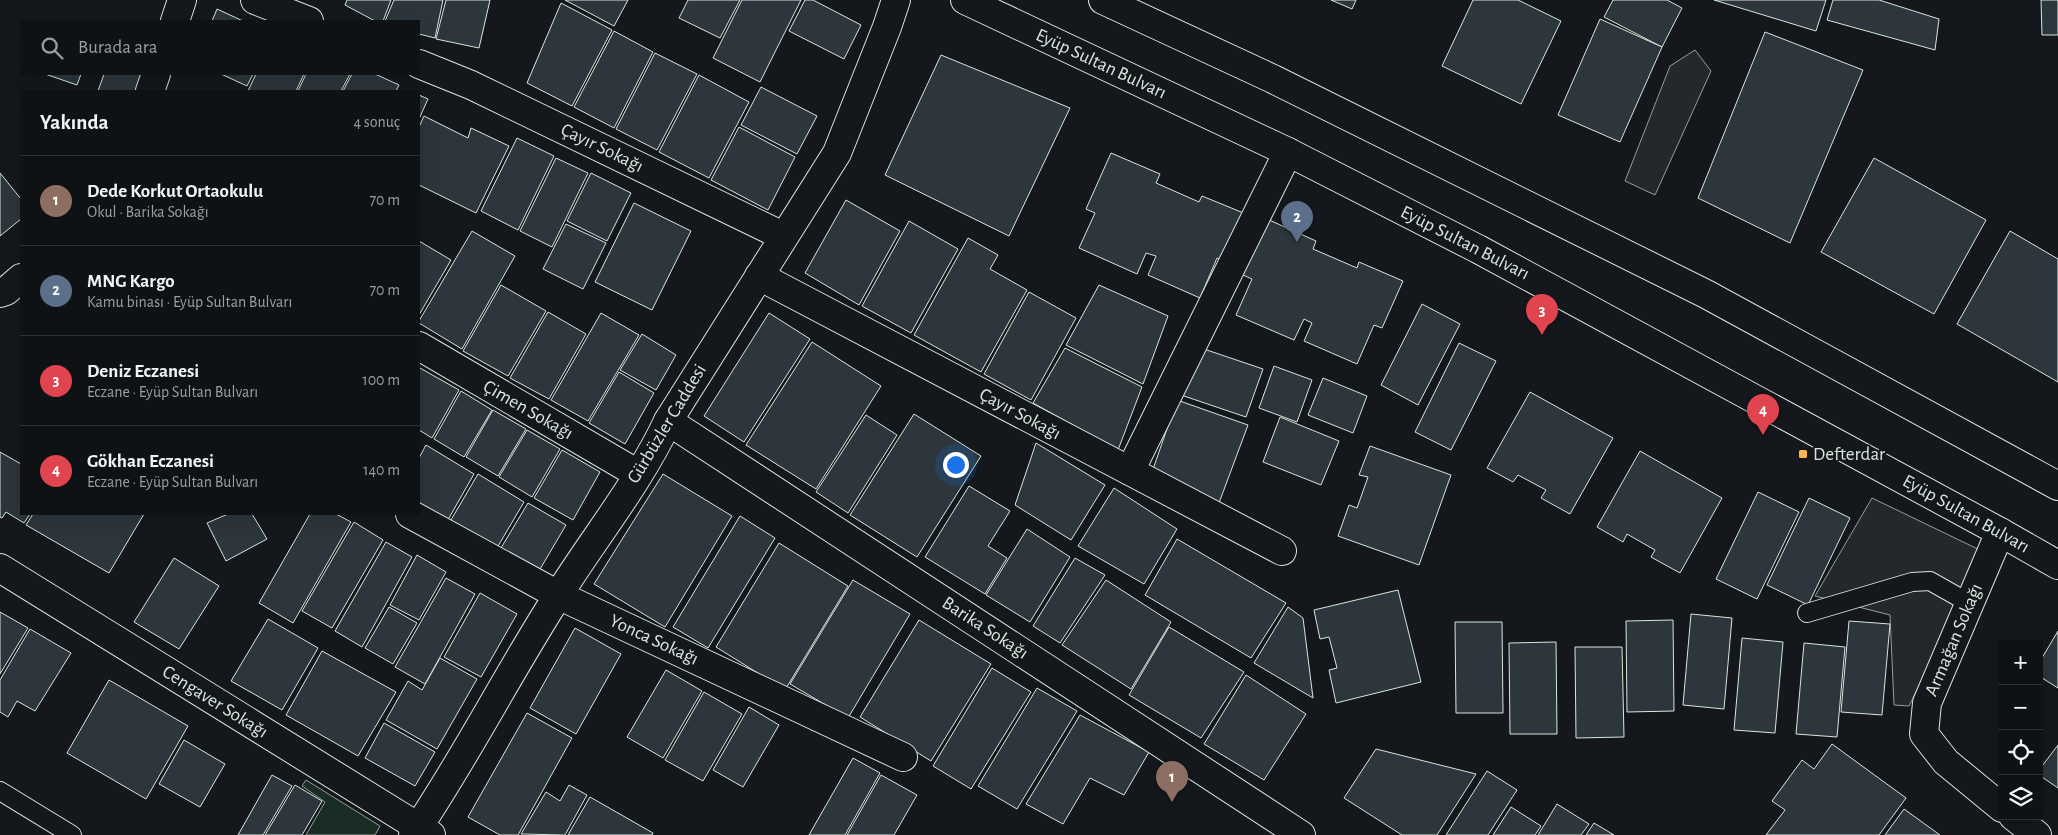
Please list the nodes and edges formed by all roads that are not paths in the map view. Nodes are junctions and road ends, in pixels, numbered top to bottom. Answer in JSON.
{"nodes":[{"id":1,"x":182,"y":0,"type":"edge"},
{"id":2,"x":255,"y":0,"type":"edge"},
{"id":3,"x":896,"y":0,"type":"edge"},
{"id":4,"x":965,"y":0,"type":"edge"},
{"id":5,"x":1104,"y":0,"type":"edge"},
{"id":6,"x":175,"y":20,"type":"edge"},
{"id":7,"x":306,"y":20,"type":"edge"},
{"id":8,"x":420,"y":64,"type":"edge"},
{"id":9,"x":156,"y":75,"type":"edge"},
{"id":10,"x":150,"y":90,"type":"edge"},
{"id":11,"x":1288,"y":152,"type":"junction"},
{"id":12,"x":783,"y":236,"type":"junction"},
{"id":13,"x":759,"y":276,"type":"junction"},
{"id":14,"x":420,"y":347,"type":"edge"},
{"id":15,"x":668,"y":421,"type":"junction"},
{"id":16,"x":1130,"y":470,"type":"junction"},
{"id":17,"x":638,"y":474,"type":"junction"},
{"id":18,"x":2058,"y":486,"type":"edge"},
{"id":19,"x":412,"y":515,"type":"edge"},
{"id":20,"x":2000,"y":532,"type":"junction"},
{"id":21,"x":1282,"y":551,"type":"dead end"},
{"id":22,"x":2058,"y":565,"type":"edge"},
{"id":23,"x":0,"y":568,"type":"edge"},
{"id":24,"x":558,"y":595,"type":"junction"},
{"id":25,"x":1969,"y":603,"type":"junction"},
{"id":26,"x":1807,"y":613,"type":"dead end"},
{"id":27,"x":903,"y":757,"type":"dead end"},
{"id":28,"x":0,"y":791,"type":"edge"},
{"id":29,"x":1998,"y":805,"type":"edge"},
{"id":30,"x":2017,"y":820,"type":"edge"},
{"id":31,"x":421,"y":833,"type":"edge"},
{"id":32,"x":72,"y":835,"type":"edge"},
{"id":33,"x":1301,"y":835,"type":"edge"},
{"id":34,"x":2037,"y":835,"type":"edge"}],
"edges":[{"from":1,"to":6,"type":"street"},
{"from":2,"to":7,"type":"street"},
{"from":3,"to":12,"type":"street","name":"Gürbüzler Caddesi"},
{"from":4,"to":11,"type":"street","name":"Eyüp Sultan Bulvarı"},
{"from":5,"to":18,"type":"street"},
{"from":8,"to":12,"type":"street","name":"Çayır Sokağı"},
{"from":9,"to":10,"type":"street"},
{"from":11,"to":16,"type":"street"},
{"from":11,"to":20,"type":"street","name":"Eyüp Sultan Bulvarı"},
{"from":12,"to":13,"type":"street","name":"Gürbüzler Caddesi"},
{"from":13,"to":15,"type":"street","name":"Gürbüzler Caddesi"},
{"from":13,"to":16,"type":"street","name":"Çayır Sokağı"},
{"from":14,"to":17,"type":"street","name":"Çimen Sokağı"},
{"from":15,"to":17,"type":"street","name":"Gürbüzler Caddesi"},
{"from":15,"to":33,"type":"street","name":"Barika Sokağı"},
{"from":16,"to":21,"type":"street","name":"Çayır Sokağı"},
{"from":17,"to":24,"type":"street","name":"Gürbüzler Caddesi"},
{"from":19,"to":24,"type":"street","name":"Yonca Sokağı"},
{"from":20,"to":22,"type":"street","name":"Eyüp Sultan Bulvarı"},
{"from":20,"to":25,"type":"street","name":"Armağan Sokağı"},
{"from":23,"to":31,"type":"street","name":"Cengaver Sokağı"},
{"from":24,"to":27,"type":"street","name":"Yonca Sokağı"},
{"from":24,"to":31,"type":"street","name":"Gürbüzler Caddesi"},
{"from":25,"to":26,"type":"lane"},
{"from":25,"to":29,"type":"street","name":"Armağan Sokağı"},
{"from":28,"to":32,"type":"lane"},
{"from":30,"to":34,"type":"street"}]}
